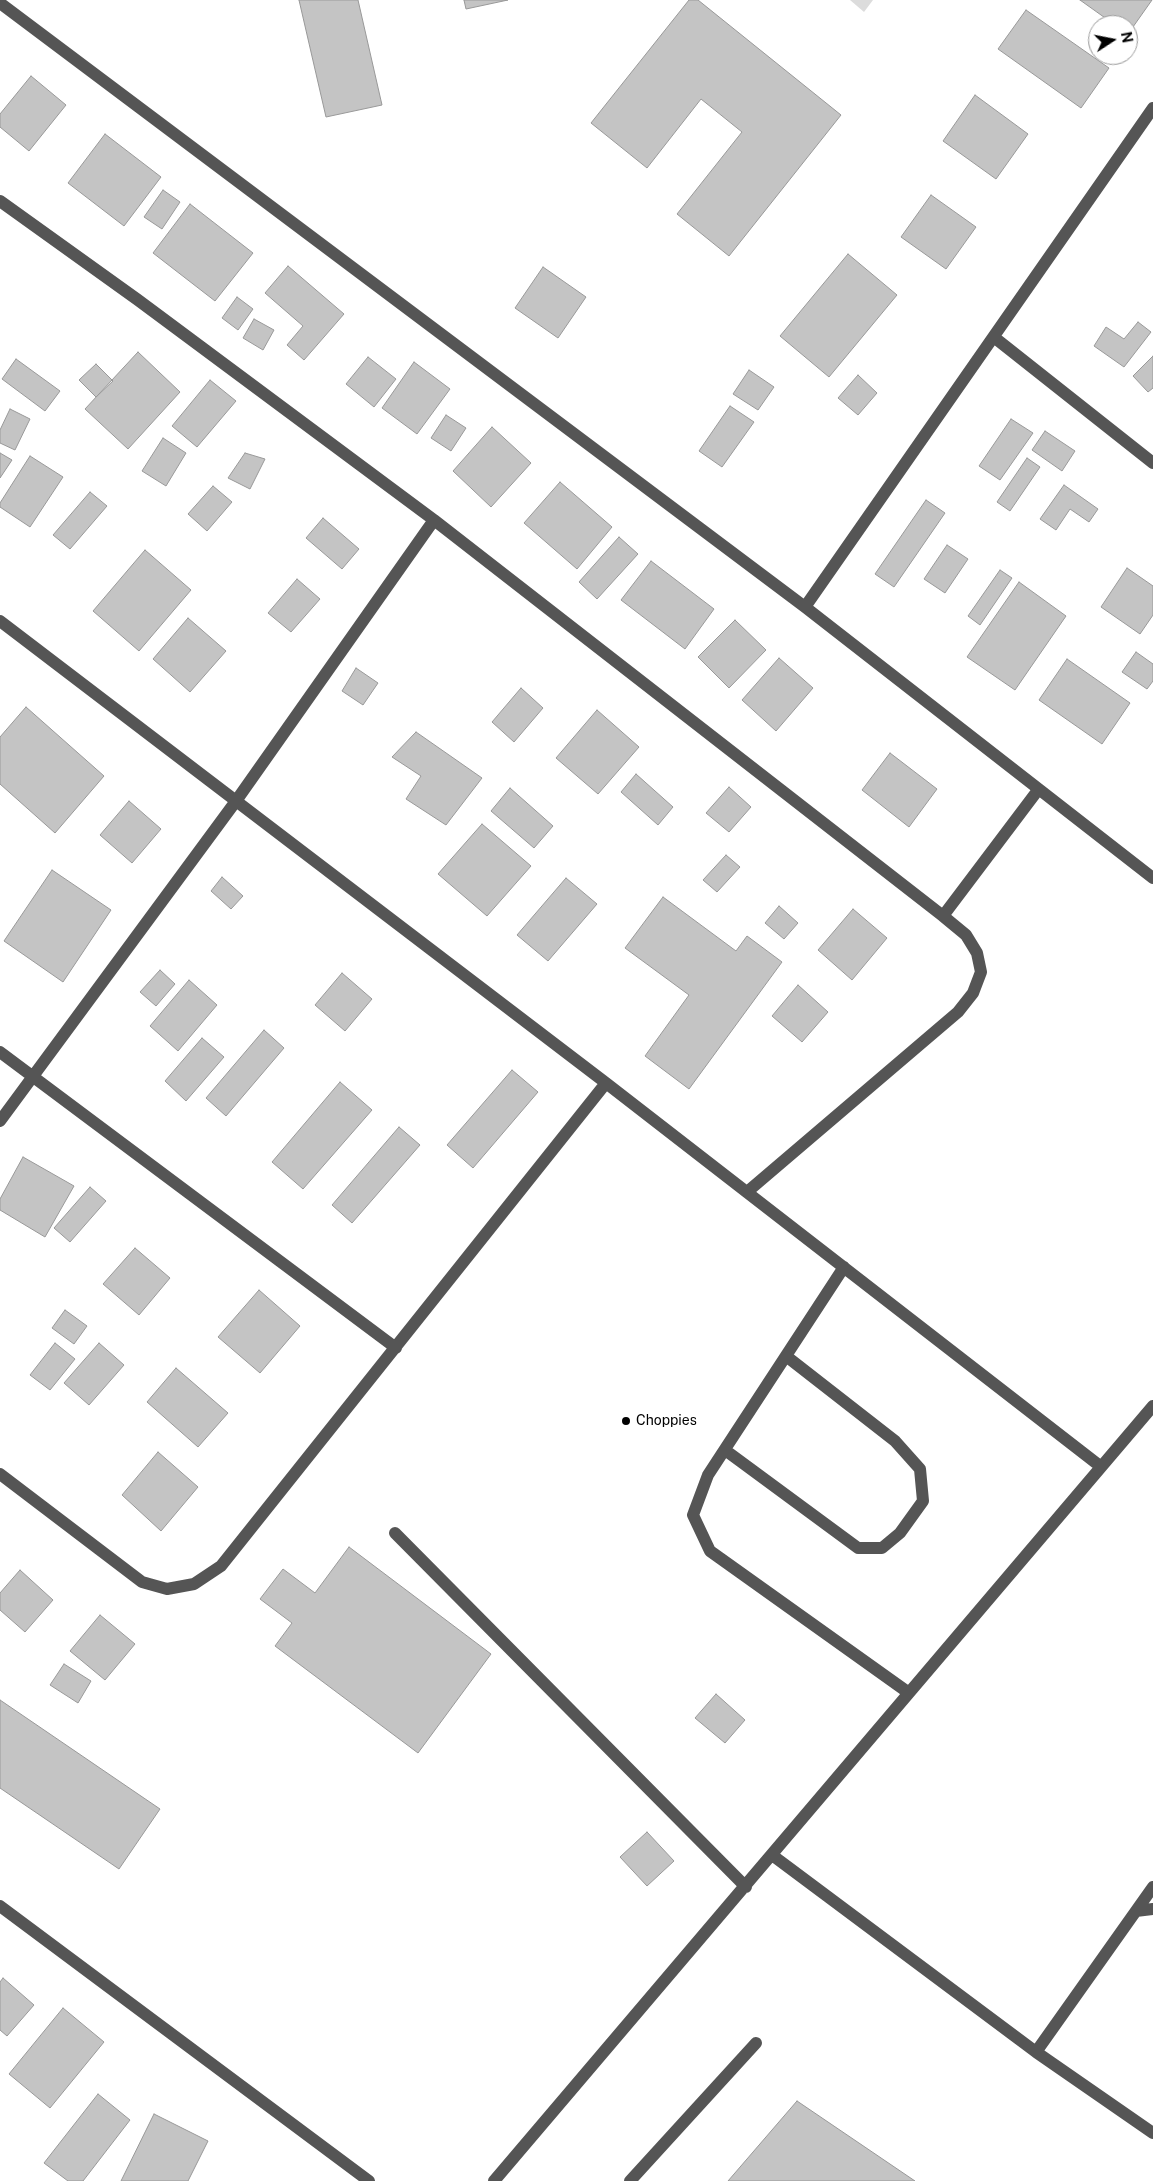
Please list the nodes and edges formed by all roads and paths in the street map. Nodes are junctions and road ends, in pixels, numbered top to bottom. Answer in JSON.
{"nodes":[{"id":1,"x":0,"y":2,"type":"edge"},
{"id":2,"x":1153,"y":108,"type":"edge"},
{"id":3,"x":0,"y":201,"type":"edge"},
{"id":4,"x":995,"y":338,"type":"junction"},
{"id":5,"x":1153,"y":463,"type":"edge"},
{"id":6,"x":434,"y":520,"type":"junction"},
{"id":7,"x":805,"y":607,"type":"junction"},
{"id":8,"x":0,"y":621,"type":"edge"},
{"id":9,"x":1038,"y":790,"type":"junction"},
{"id":10,"x":236,"y":801,"type":"junction"},
{"id":11,"x":1153,"y":878,"type":"edge"},
{"id":12,"x":943,"y":916,"type":"junction"},
{"id":13,"x":0,"y":1052,"type":"edge"},
{"id":14,"x":33,"y":1077,"type":"junction"},
{"id":15,"x":606,"y":1083,"type":"junction"},
{"id":16,"x":0,"y":1121,"type":"edge"},
{"id":17,"x":747,"y":1192,"type":"junction"},
{"id":18,"x":844,"y":1267,"type":"junction"},
{"id":19,"x":396,"y":1348,"type":"junction"},
{"id":20,"x":786,"y":1356,"type":"junction"},
{"id":21,"x":1153,"y":1406,"type":"edge"},
{"id":22,"x":725,"y":1450,"type":"junction"},
{"id":23,"x":1100,"y":1466,"type":"junction"},
{"id":24,"x":0,"y":1474,"type":"edge"},
{"id":25,"x":395,"y":1533,"type":"dead end"},
{"id":26,"x":909,"y":1693,"type":"junction"},
{"id":27,"x":772,"y":1855,"type":"junction"},
{"id":28,"x":746,"y":1887,"type":"junction"},
{"id":29,"x":1153,"y":1887,"type":"edge"},
{"id":30,"x":0,"y":1906,"type":"edge"},
{"id":31,"x":1153,"y":1909,"type":"edge"},
{"id":32,"x":1136,"y":1911,"type":"junction"},
{"id":33,"x":756,"y":2043,"type":"dead end"},
{"id":34,"x":1036,"y":2052,"type":"junction"},
{"id":35,"x":1153,"y":2133,"type":"edge"},
{"id":36,"x":369,"y":2181,"type":"edge"},
{"id":37,"x":494,"y":2181,"type":"edge"},
{"id":38,"x":630,"y":2181,"type":"edge"}],
"edges":[{"from":1,"to":7,"type":"street"},
{"from":2,"to":4,"type":"street"},
{"from":3,"to":6,"type":"street"},
{"from":4,"to":5,"type":"street"},
{"from":4,"to":7,"type":"street"},
{"from":6,"to":10,"type":"street"},
{"from":6,"to":12,"type":"street"},
{"from":7,"to":9,"type":"street"},
{"from":8,"to":10,"type":"street"},
{"from":9,"to":11,"type":"street"},
{"from":9,"to":12,"type":"street"},
{"from":10,"to":14,"type":"street"},
{"from":10,"to":15,"type":"street"},
{"from":12,"to":17,"type":"street"},
{"from":13,"to":14,"type":"street"},
{"from":14,"to":16,"type":"street"},
{"from":14,"to":19,"type":"street"},
{"from":15,"to":17,"type":"street"},
{"from":15,"to":19,"type":"street"},
{"from":17,"to":18,"type":"street"},
{"from":18,"to":20,"type":"street"},
{"from":18,"to":23,"type":"street"},
{"from":19,"to":24,"type":"street"},
{"from":20,"to":22,"type":"street"},
{"from":20,"to":22,"type":"street"},
{"from":21,"to":23,"type":"street"},
{"from":22,"to":26,"type":"street"},
{"from":23,"to":26,"type":"street"},
{"from":25,"to":28,"type":"street"},
{"from":26,"to":27,"type":"street"},
{"from":27,"to":28,"type":"street"},
{"from":27,"to":34,"type":"street"},
{"from":28,"to":37,"type":"street"},
{"from":29,"to":32,"type":"street"},
{"from":30,"to":36,"type":"street"},
{"from":31,"to":32,"type":"street"},
{"from":32,"to":34,"type":"street"},
{"from":33,"to":38,"type":"street"},
{"from":34,"to":35,"type":"street"}]}
